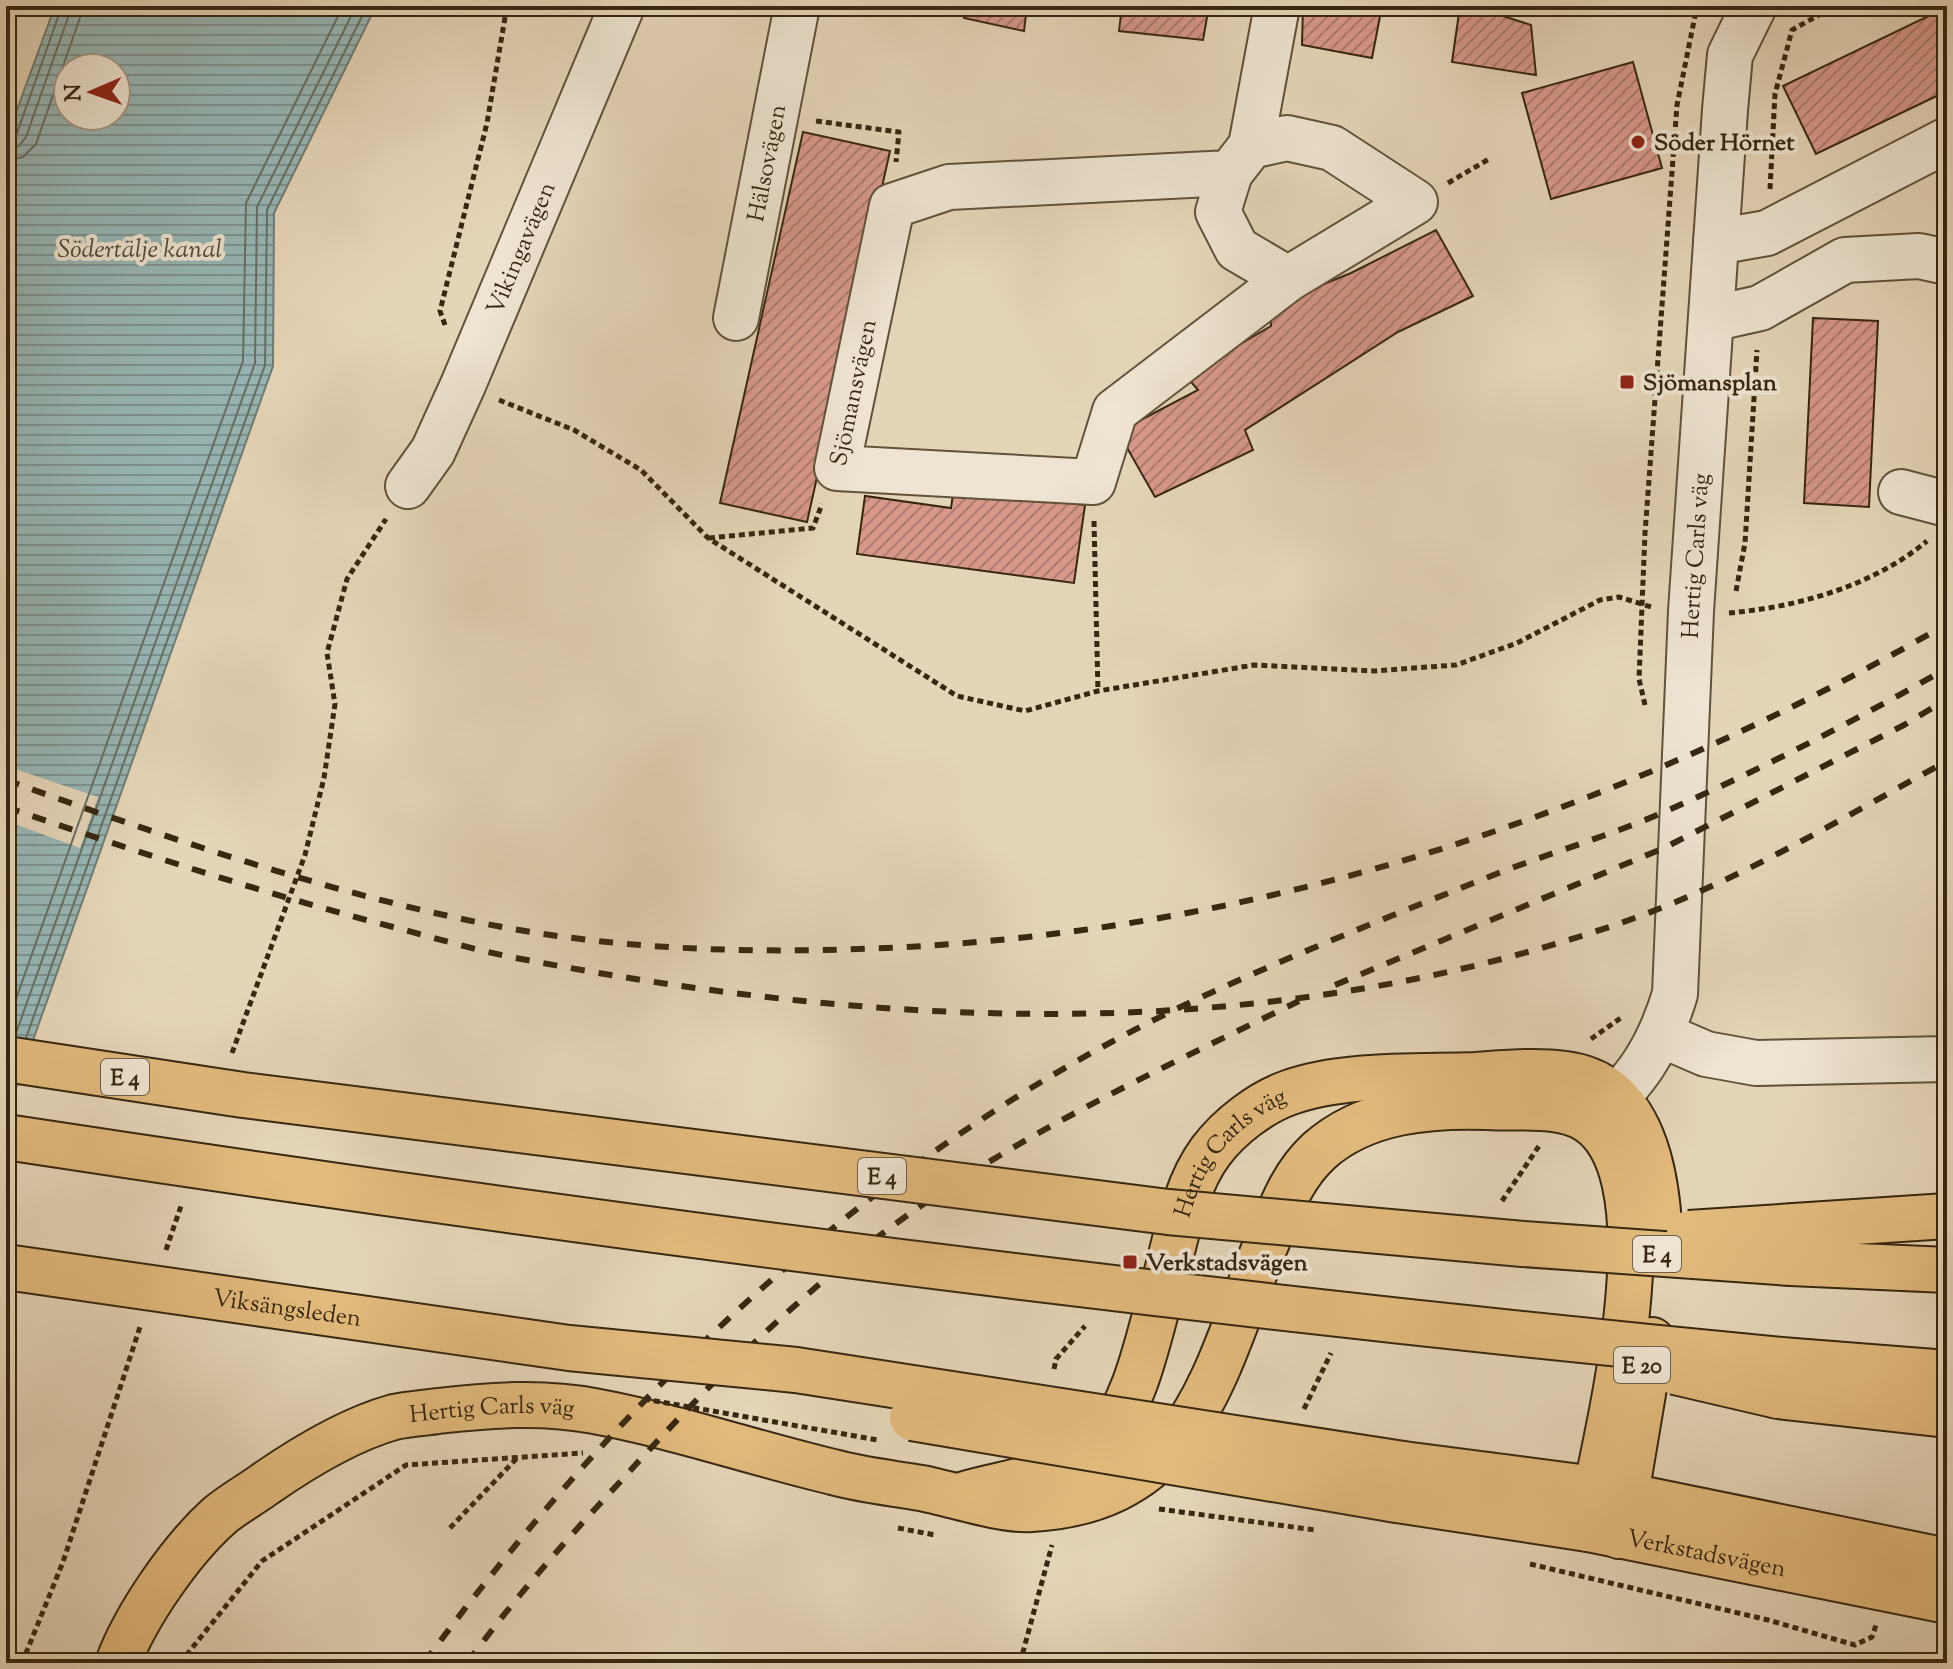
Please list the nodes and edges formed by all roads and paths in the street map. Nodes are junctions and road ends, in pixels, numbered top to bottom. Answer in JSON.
{"nodes":[{"id":1,"x":16,"y":6,"type":"edge"},
{"id":2,"x":507,"y":6,"type":"edge"},
{"id":3,"x":622,"y":6,"type":"edge"},
{"id":4,"x":797,"y":6,"type":"edge"},
{"id":5,"x":1277,"y":6,"type":"edge"},
{"id":6,"x":1697,"y":6,"type":"edge"},
{"id":7,"x":1754,"y":6,"type":"edge"},
{"id":8,"x":6,"y":32,"type":"edge"},
{"id":9,"x":776,"y":115,"type":"junction"},
{"id":10,"x":1947,"y":140,"type":"edge"},
{"id":11,"x":1241,"y":159,"type":"junction"},
{"id":12,"x":892,"y":206,"type":"junction"},
{"id":13,"x":1716,"y":242,"type":"junction"},
{"id":14,"x":1947,"y":262,"type":"edge"},
{"id":15,"x":1288,"y":279,"type":"junction"},
{"id":16,"x":736,"y":318,"type":"dead end"},
{"id":17,"x":1711,"y":319,"type":"junction"},
{"id":18,"x":463,"y":385,"type":"junction"},
{"id":19,"x":837,"y":468,"type":"junction"},
{"id":20,"x":1093,"y":482,"type":"junction"},
{"id":21,"x":408,"y":486,"type":"joint"},
{"id":22,"x":1901,"y":492,"type":"dead end"},
{"id":23,"x":1942,"y":518,"type":"edge"},
{"id":24,"x":708,"y":538,"type":"junction"},
{"id":25,"x":1731,"y":613,"type":"dead end"},
{"id":26,"x":1098,"y":691,"type":"junction"},
{"id":27,"x":1662,"y":1035,"type":"junction"},
{"id":28,"x":231,"y":1057,"type":"dead end"},
{"id":29,"x":6,"y":1059,"type":"edge"},
{"id":30,"x":1947,"y":1059,"type":"edge"},
{"id":31,"x":1605,"y":1110,"type":"junction"},
{"id":32,"x":6,"y":1137,"type":"edge"},
{"id":33,"x":1947,"y":1216,"type":"edge"},
{"id":34,"x":1793,"y":1244,"type":"junction"},
{"id":35,"x":6,"y":1267,"type":"edge"},
{"id":36,"x":1947,"y":1270,"type":"edge"},
{"id":37,"x":147,"y":1308,"type":"dead end"},
{"id":38,"x":125,"y":1320,"type":"dead end"},
{"id":39,"x":156,"y":1325,"type":"dead end"},
{"id":40,"x":569,"y":1348,"type":"joint"},
{"id":41,"x":1947,"y":1373,"type":"edge"},
{"id":42,"x":1780,"y":1378,"type":"junction"},
{"id":43,"x":638,"y":1398,"type":"dead end"},
{"id":44,"x":1947,"y":1415,"type":"edge"},
{"id":45,"x":883,"y":1441,"type":"dead end"},
{"id":46,"x":585,"y":1453,"type":"dead end"},
{"id":47,"x":518,"y":1457,"type":"junction"},
{"id":48,"x":963,"y":1495,"type":"junction"},
{"id":49,"x":1153,"y":1508,"type":"dead end"},
{"id":50,"x":1607,"y":1512,"type":"junction"},
{"id":51,"x":450,"y":1528,"type":"dead end"},
{"id":52,"x":1326,"y":1532,"type":"dead end"},
{"id":53,"x":1515,"y":1561,"type":"dead end"},
{"id":54,"x":1947,"y":1561,"type":"edge"},
{"id":55,"x":1947,"y":1601,"type":"edge"},
{"id":56,"x":1881,"y":1613,"type":"dead end"},
{"id":57,"x":22,"y":1663,"type":"edge"},
{"id":58,"x":118,"y":1663,"type":"edge"},
{"id":59,"x":180,"y":1663,"type":"edge"}],
"edges":[{"from":1,"to":8,"type":"path"},
{"from":2,"to":18,"type":"path"},
{"from":3,"to":18,"type":"street","name":"Vikingavägen"},
{"from":4,"to":9,"type":"street","name":"Hälsovägen"},
{"from":5,"to":11,"type":"street"},
{"from":6,"to":26,"type":"path"},
{"from":7,"to":13,"type":"street","name":"Hertig Carls väg"},
{"from":9,"to":12,"type":"path"},
{"from":9,"to":16,"type":"street","name":"Hälsovägen"},
{"from":10,"to":13,"type":"street"},
{"from":11,"to":12,"type":"street"},
{"from":11,"to":15,"type":"street"},
{"from":11,"to":15,"type":"street"},
{"from":12,"to":19,"type":"street","name":"Sjömansvägen"},
{"from":13,"to":17,"type":"street","name":"Hertig Carls väg"},
{"from":14,"to":17,"type":"street"},
{"from":15,"to":20,"type":"street"},
{"from":17,"to":27,"type":"street","name":"Hertig Carls väg"},
{"from":18,"to":21,"type":"street","name":"Vikingavägen"},
{"from":18,"to":24,"type":"path"},
{"from":19,"to":20,"type":"street","name":"Sjömansvägen"},
{"from":19,"to":24,"type":"path"},
{"from":20,"to":26,"type":"path"},
{"from":21,"to":28,"type":"path"},
{"from":22,"to":23,"type":"street"},
{"from":23,"to":25,"type":"path"},
{"from":24,"to":26,"type":"path"},
{"from":27,"to":30,"type":"street"},
{"from":27,"to":31,"type":"street","name":"Hertig Carls väg"},
{"from":29,"to":34,"type":"main road","number":"E 4","bridge":true},
{"from":31,"to":48,"type":"main road","name":"Hertig Carls väg"},
{"from":31,"to":48,"type":"main road","name":"Hertig Carls väg"},
{"from":31,"to":50,"type":"main road","name":"Hertig Carls väg"},
{"from":32,"to":42,"type":"main road","number":"E 20","bridge":true},
{"from":33,"to":34,"type":"main road"},
{"from":34,"to":36,"type":"main road"},
{"from":35,"to":40,"type":"main road","name":"Viksängsleden","bridge":true},
{"from":37,"to":57,"type":"path"},
{"from":38,"to":39,"type":"path"},
{"from":40,"to":50,"type":"main road","name":"Verkstadsvägen","bridge":true},
{"from":41,"to":42,"type":"main road"},
{"from":42,"to":44,"type":"main road","number":"E 20"},
{"from":43,"to":45,"type":"path","bridge":true},
{"from":46,"to":47,"type":"path"},
{"from":47,"to":51,"type":"path"},
{"from":47,"to":59,"type":"path"},
{"from":48,"to":58,"type":"main road","name":"Hertig Carls väg"},
{"from":49,"to":52,"type":"path"},
{"from":50,"to":54,"type":"main road","name":"Verkstadsvägen"},
{"from":50,"to":55,"type":"main road","name":"Verkstadsvägen"},
{"from":53,"to":56,"type":"path"}]}
